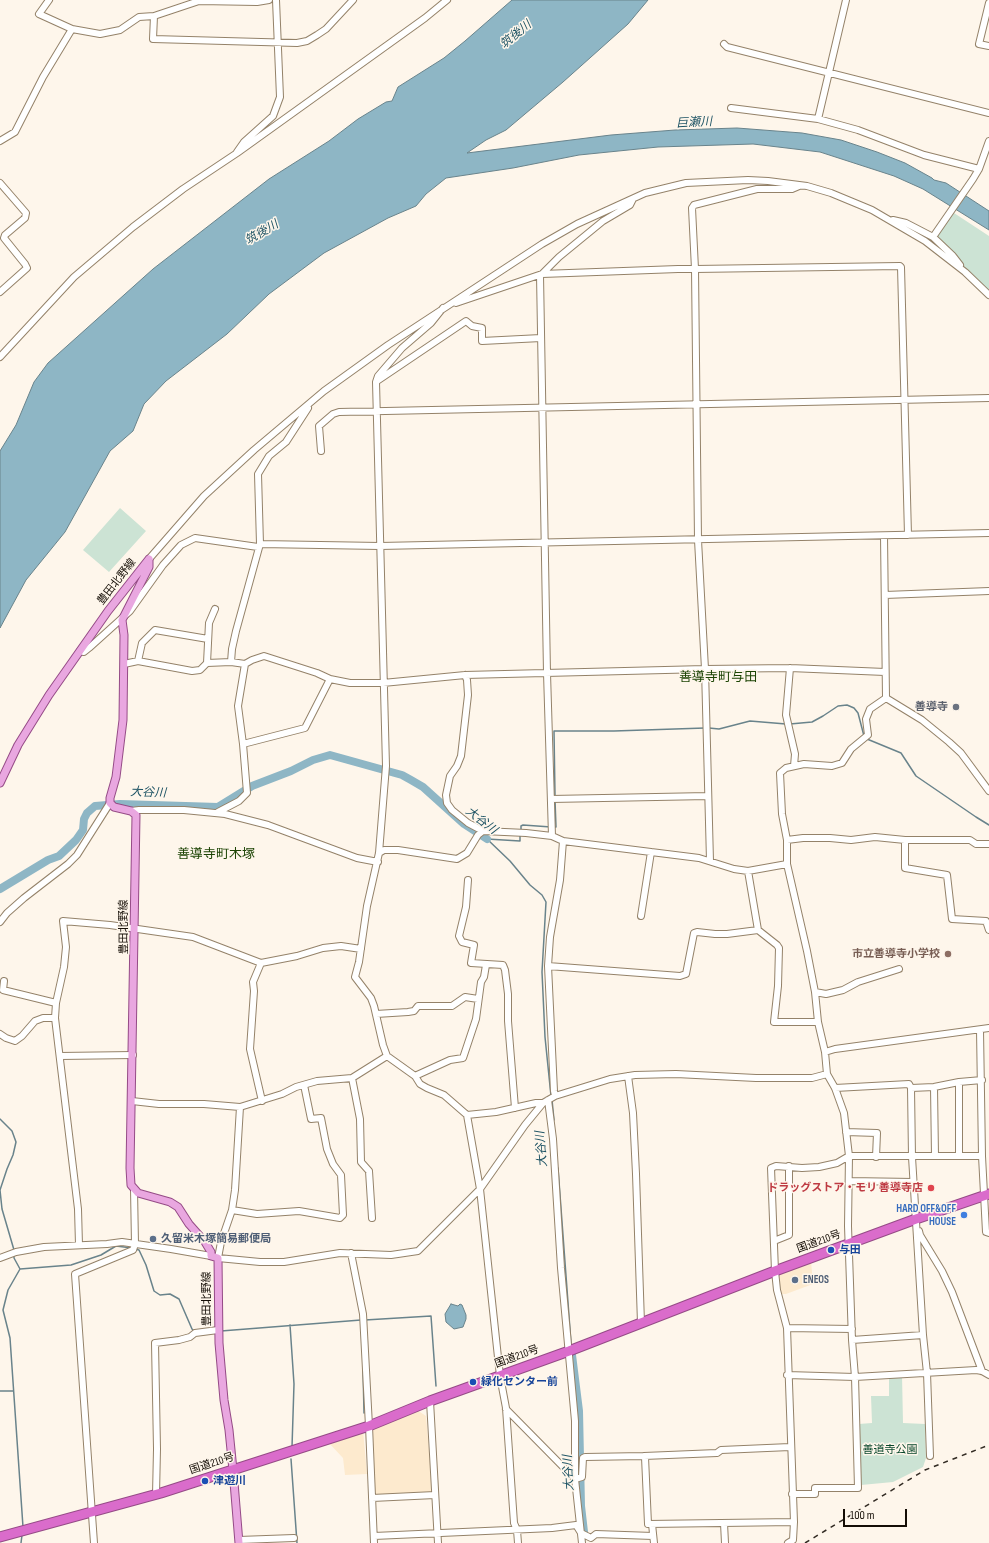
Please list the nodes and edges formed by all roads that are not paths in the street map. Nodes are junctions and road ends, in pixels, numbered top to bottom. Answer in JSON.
{"nodes":[{"id":1,"x":49,"y":0,"type":"edge"},
{"id":2,"x":269,"y":0,"type":"edge"},
{"id":3,"x":276,"y":0,"type":"edge"},
{"id":4,"x":353,"y":0,"type":"edge"},
{"id":5,"x":447,"y":0,"type":"edge"},
{"id":6,"x":846,"y":0,"type":"edge"},
{"id":7,"x":989,"y":3,"type":"edge"},
{"id":8,"x":154,"y":16,"type":"junction"},
{"id":9,"x":72,"y":29,"type":"junction"},
{"id":10,"x":278,"y":43,"type":"junction"},
{"id":11,"x":724,"y":44,"type":"dead end"},
{"id":12,"x":989,"y":46,"type":"edge"},
{"id":13,"x":829,"y":73,"type":"junction"},
{"id":14,"x":731,"y":108,"type":"dead end"},
{"id":15,"x":989,"y":113,"type":"edge"},
{"id":16,"x":818,"y":120,"type":"junction"},
{"id":17,"x":0,"y":141,"type":"edge"},
{"id":18,"x":989,"y":141,"type":"edge"},
{"id":19,"x":237,"y":153,"type":"junction"},
{"id":20,"x":979,"y":169,"type":"junction"},
{"id":21,"x":799,"y":186,"type":"junction"},
{"id":22,"x":1,"y":187,"type":"edge"},
{"id":23,"x":633,"y":199,"type":"junction"},
{"id":24,"x":887,"y":219,"type":"junction"},
{"id":25,"x":933,"y":237,"type":"junction"},
{"id":26,"x":695,"y":270,"type":"junction"},
{"id":27,"x":965,"y":272,"type":"junction"},
{"id":28,"x":541,"y":275,"type":"junction"},
{"id":29,"x":0,"y":292,"type":"edge"},
{"id":30,"x":989,"y":295,"type":"edge"},
{"id":31,"x":445,"y":307,"type":"junction"},
{"id":32,"x":541,"y":338,"type":"junction"},
{"id":33,"x":0,"y":357,"type":"edge"},
{"id":34,"x":376,"y":382,"type":"junction"},
{"id":35,"x":989,"y":398,"type":"edge"},
{"id":36,"x":315,"y":399,"type":"junction"},
{"id":37,"x":905,"y":399,"type":"junction"},
{"id":38,"x":696,"y":404,"type":"junction"},
{"id":39,"x":542,"y":408,"type":"junction"},
{"id":40,"x":376,"y":411,"type":"junction"},
{"id":41,"x":321,"y":451,"type":"dead end"},
{"id":42,"x":989,"y":534,"type":"edge"},
{"id":43,"x":908,"y":535,"type":"junction"},
{"id":44,"x":884,"y":536,"type":"junction"},
{"id":45,"x":698,"y":540,"type":"junction"},
{"id":46,"x":545,"y":544,"type":"junction"},
{"id":47,"x":259,"y":545,"type":"junction"},
{"id":48,"x":380,"y":546,"type":"junction"},
{"id":49,"x":149,"y":558,"type":"junction"},
{"id":50,"x":989,"y":591,"type":"edge"},
{"id":51,"x":885,"y":595,"type":"junction"},
{"id":52,"x":215,"y":609,"type":"dead end"},
{"id":53,"x":122,"y":620,"type":"junction"},
{"id":54,"x":208,"y":638,"type":"junction"},
{"id":55,"x":80,"y":651,"type":"junction"},
{"id":56,"x":138,"y":661,"type":"junction"},
{"id":57,"x":231,"y":662,"type":"junction"},
{"id":58,"x":207,"y":663,"type":"junction"},
{"id":59,"x":124,"y":664,"type":"junction"},
{"id":60,"x":245,"y":664,"type":"junction"},
{"id":61,"x":790,"y":668,"type":"junction"},
{"id":62,"x":705,"y":669,"type":"junction"},
{"id":63,"x":885,"y":672,"type":"junction"},
{"id":64,"x":547,"y":673,"type":"junction"},
{"id":65,"x":465,"y":674,"type":"junction"},
{"id":66,"x":330,"y":679,"type":"junction"},
{"id":67,"x":383,"y":683,"type":"junction"},
{"id":68,"x":886,"y":698,"type":"junction"},
{"id":69,"x":244,"y":744,"type":"junction"},
{"id":70,"x":794,"y":766,"type":"junction"},
{"id":71,"x":0,"y":783,"type":"edge"},
{"id":72,"x":989,"y":791,"type":"edge"},
{"id":73,"x":708,"y":796,"type":"junction"},
{"id":74,"x":551,"y":799,"type":"junction"},
{"id":75,"x":110,"y":803,"type":"junction"},
{"id":76,"x":131,"y":811,"type":"junction"},
{"id":77,"x":216,"y":813,"type":"junction"},
{"id":78,"x":483,"y":831,"type":"junction"},
{"id":79,"x":552,"y":836,"type":"junction"},
{"id":80,"x":788,"y":840,"type":"junction"},
{"id":81,"x":905,"y":840,"type":"junction"},
{"id":82,"x":563,"y":841,"type":"junction"},
{"id":83,"x":989,"y":844,"type":"edge"},
{"id":84,"x":651,"y":852,"type":"junction"},
{"id":85,"x":379,"y":853,"type":"junction"},
{"id":86,"x":710,"y":861,"type":"junction"},
{"id":87,"x":378,"y":862,"type":"junction"},
{"id":88,"x":787,"y":864,"type":"junction"},
{"id":89,"x":748,"y":871,"type":"junction"},
{"id":90,"x":468,"y":880,"type":"dead end"},
{"id":91,"x":641,"y":916,"type":"dead end"},
{"id":92,"x":0,"y":922,"type":"edge"},
{"id":93,"x":135,"y":929,"type":"junction"},
{"id":94,"x":758,"y":930,"type":"junction"},
{"id":95,"x":989,"y":930,"type":"edge"},
{"id":96,"x":362,"y":949,"type":"junction"},
{"id":97,"x":261,"y":962,"type":"junction"},
{"id":98,"x":486,"y":965,"type":"junction"},
{"id":99,"x":548,"y":966,"type":"junction"},
{"id":100,"x":899,"y":969,"type":"dead end"},
{"id":101,"x":4,"y":981,"type":"dead end"},
{"id":102,"x":814,"y":992,"type":"junction"},
{"id":103,"x":478,"y":999,"type":"junction"},
{"id":104,"x":56,"y":1003,"type":"junction"},
{"id":105,"x":376,"y":1014,"type":"junction"},
{"id":106,"x":55,"y":1018,"type":"junction"},
{"id":107,"x":818,"y":1022,"type":"junction"},
{"id":108,"x":989,"y":1028,"type":"edge"},
{"id":109,"x":980,"y":1030,"type":"junction"},
{"id":110,"x":0,"y":1034,"type":"edge"},
{"id":111,"x":3,"y":1040,"type":"edge"},
{"id":112,"x":825,"y":1052,"type":"junction"},
{"id":113,"x":133,"y":1055,"type":"junction"},
{"id":114,"x":60,"y":1056,"type":"junction"},
{"id":115,"x":387,"y":1056,"type":"junction"},
{"id":116,"x":827,"y":1074,"type":"junction"},
{"id":117,"x":415,"y":1076,"type":"junction"},
{"id":118,"x":628,"y":1076,"type":"junction"},
{"id":119,"x":352,"y":1078,"type":"junction"},
{"id":120,"x":982,"y":1081,"type":"junction"},
{"id":121,"x":959,"y":1082,"type":"junction"},
{"id":122,"x":989,"y":1083,"type":"edge"},
{"id":123,"x":304,"y":1085,"type":"junction"},
{"id":124,"x":934,"y":1087,"type":"junction"},
{"id":125,"x":835,"y":1088,"type":"junction"},
{"id":126,"x":911,"y":1088,"type":"junction"},
{"id":127,"x":555,"y":1096,"type":"junction"},
{"id":128,"x":132,"y":1101,"type":"junction"},
{"id":129,"x":262,"y":1101,"type":"junction"},
{"id":130,"x":546,"y":1101,"type":"junction"},
{"id":131,"x":240,"y":1107,"type":"junction"},
{"id":132,"x":515,"y":1108,"type":"junction"},
{"id":133,"x":467,"y":1115,"type":"junction"},
{"id":134,"x":846,"y":1132,"type":"junction"},
{"id":135,"x":849,"y":1156,"type":"junction"},
{"id":136,"x":935,"y":1156,"type":"junction"},
{"id":137,"x":959,"y":1156,"type":"junction"},
{"id":138,"x":982,"y":1156,"type":"junction"},
{"id":139,"x":876,"y":1157,"type":"junction"},
{"id":140,"x":912,"y":1157,"type":"junction"},
{"id":141,"x":789,"y":1166,"type":"junction"},
{"id":142,"x":849,"y":1181,"type":"junction"},
{"id":143,"x":914,"y":1182,"type":"junction"},
{"id":144,"x":134,"y":1189,"type":"junction"},
{"id":145,"x":480,"y":1189,"type":"junction"},
{"id":146,"x":987,"y":1195,"type":"edge"},
{"id":147,"x":232,"y":1210,"type":"junction"},
{"id":148,"x":372,"y":1218,"type":"dead end"},
{"id":149,"x":916,"y":1219,"type":"junction"},
{"id":150,"x":989,"y":1233,"type":"edge"},
{"id":151,"x":774,"y":1241,"type":"junction"},
{"id":152,"x":135,"y":1244,"type":"junction"},
{"id":153,"x":850,"y":1244,"type":"junction"},
{"id":154,"x":79,"y":1245,"type":"junction"},
{"id":155,"x":351,"y":1253,"type":"junction"},
{"id":156,"x":215,"y":1257,"type":"junction"},
{"id":157,"x":0,"y":1258,"type":"edge"},
{"id":158,"x":775,"y":1271,"type":"junction"},
{"id":159,"x":641,"y":1323,"type":"junction"},
{"id":160,"x":786,"y":1328,"type":"junction"},
{"id":161,"x":852,"y":1329,"type":"junction"},
{"id":162,"x":218,"y":1330,"type":"junction"},
{"id":163,"x":923,"y":1335,"type":"junction"},
{"id":164,"x":852,"y":1340,"type":"junction"},
{"id":165,"x":569,"y":1351,"type":"junction"},
{"id":166,"x":982,"y":1371,"type":"junction"},
{"id":167,"x":927,"y":1373,"type":"junction"},
{"id":168,"x":788,"y":1375,"type":"junction"},
{"id":169,"x":989,"y":1375,"type":"edge"},
{"id":170,"x":500,"y":1376,"type":"junction"},
{"id":171,"x":856,"y":1377,"type":"junction"},
{"id":172,"x":430,"y":1401,"type":"junction"},
{"id":173,"x":506,"y":1408,"type":"junction"},
{"id":174,"x":369,"y":1426,"type":"junction"},
{"id":175,"x":790,"y":1447,"type":"junction"},
{"id":176,"x":644,"y":1456,"type":"junction"},
{"id":177,"x":930,"y":1456,"type":"dead end"},
{"id":178,"x":233,"y":1470,"type":"junction"},
{"id":179,"x":574,"y":1479,"type":"junction"},
{"id":180,"x":792,"y":1494,"type":"junction"},
{"id":181,"x":156,"y":1495,"type":"junction"},
{"id":182,"x":435,"y":1495,"type":"junction"},
{"id":183,"x":372,"y":1498,"type":"junction"},
{"id":184,"x":92,"y":1512,"type":"junction"},
{"id":185,"x":578,"y":1514,"type":"junction"},
{"id":186,"x":794,"y":1522,"type":"junction"},
{"id":187,"x":724,"y":1523,"type":"junction"},
{"id":188,"x":652,"y":1524,"type":"junction"},
{"id":189,"x":576,"y":1525,"type":"junction"},
{"id":190,"x":517,"y":1530,"type":"junction"},
{"id":191,"x":438,"y":1533,"type":"junction"},
{"id":192,"x":581,"y":1533,"type":"junction"},
{"id":193,"x":653,"y":1536,"type":"junction"},
{"id":194,"x":0,"y":1537,"type":"edge"},
{"id":195,"x":294,"y":1538,"type":"dead end"},
{"id":196,"x":374,"y":1540,"type":"edge"},
{"id":197,"x":239,"y":1541,"type":"edge"},
{"id":198,"x":94,"y":1543,"type":"edge"},
{"id":199,"x":438,"y":1543,"type":"edge"},
{"id":200,"x":518,"y":1543,"type":"edge"},
{"id":201,"x":582,"y":1543,"type":"edge"},
{"id":202,"x":654,"y":1543,"type":"edge"},
{"id":203,"x":725,"y":1543,"type":"edge"},
{"id":204,"x":788,"y":1543,"type":"edge"}],
"edges":[{"from":1,"to":9,"type":"street"},
{"from":2,"to":8,"type":"street"},
{"from":3,"to":10,"type":"street"},
{"from":4,"to":10,"type":"street"},
{"from":5,"to":19,"type":"street"},
{"from":6,"to":13,"type":"street"},
{"from":7,"to":12,"type":"street"},
{"from":8,"to":9,"type":"street"},
{"from":8,"to":10,"type":"street"},
{"from":9,"to":17,"type":"street"},
{"from":10,"to":19,"type":"street"},
{"from":11,"to":13,"type":"street"},
{"from":13,"to":15,"type":"street"},
{"from":13,"to":16,"type":"street"},
{"from":14,"to":16,"type":"street"},
{"from":16,"to":20,"type":"street"},
{"from":18,"to":20,"type":"street"},
{"from":19,"to":33,"type":"street"},
{"from":20,"to":25,"type":"street"},
{"from":21,"to":23,"type":"street"},
{"from":21,"to":24,"type":"street"},
{"from":21,"to":26,"type":"street"},
{"from":22,"to":29,"type":"street"},
{"from":23,"to":28,"type":"street"},
{"from":23,"to":31,"type":"street"},
{"from":24,"to":25,"type":"street"},
{"from":24,"to":27,"type":"street"},
{"from":25,"to":27,"type":"street"},
{"from":26,"to":28,"type":"street"},
{"from":26,"to":37,"type":"street"},
{"from":26,"to":38,"type":"street"},
{"from":27,"to":30,"type":"street"},
{"from":28,"to":31,"type":"street"},
{"from":28,"to":32,"type":"street"},
{"from":31,"to":34,"type":"street"},
{"from":31,"to":36,"type":"street"},
{"from":32,"to":34,"type":"street"},
{"from":32,"to":39,"type":"street"},
{"from":34,"to":40,"type":"street"},
{"from":35,"to":37,"type":"street"},
{"from":36,"to":47,"type":"street"},
{"from":36,"to":49,"type":"street"},
{"from":37,"to":38,"type":"street"},
{"from":37,"to":43,"type":"street"},
{"from":38,"to":39,"type":"street"},
{"from":38,"to":45,"type":"street"},
{"from":39,"to":40,"type":"street"},
{"from":39,"to":46,"type":"street"},
{"from":40,"to":41,"type":"street"},
{"from":40,"to":48,"type":"street"},
{"from":42,"to":43,"type":"street"},
{"from":43,"to":44,"type":"street"},
{"from":44,"to":45,"type":"street"},
{"from":44,"to":51,"type":"street"},
{"from":45,"to":46,"type":"street"},
{"from":45,"to":62,"type":"street"},
{"from":46,"to":48,"type":"street"},
{"from":46,"to":64,"type":"street"},
{"from":47,"to":48,"type":"street"},
{"from":47,"to":53,"type":"street"},
{"from":47,"to":57,"type":"street"},
{"from":48,"to":67,"type":"street"},
{"from":49,"to":53,"type":"main road","name":"豊田北野線"},
{"from":49,"to":55,"type":"main road","name":"豊田北野線"},
{"from":50,"to":51,"type":"street"},
{"from":51,"to":63,"type":"street"},
{"from":52,"to":54,"type":"street"},
{"from":53,"to":55,"type":"street"},
{"from":53,"to":59,"type":"main road"},
{"from":54,"to":56,"type":"street"},
{"from":54,"to":58,"type":"street"},
{"from":55,"to":71,"type":"main road","name":"豊田北野線"},
{"from":56,"to":58,"type":"street"},
{"from":56,"to":59,"type":"street"},
{"from":57,"to":58,"type":"street"},
{"from":57,"to":60,"type":"street"},
{"from":59,"to":75,"type":"main road"},
{"from":60,"to":66,"type":"street"},
{"from":60,"to":69,"type":"street"},
{"from":61,"to":62,"type":"street"},
{"from":61,"to":63,"type":"street"},
{"from":61,"to":70,"type":"street"},
{"from":62,"to":64,"type":"street"},
{"from":62,"to":73,"type":"street"},
{"from":63,"to":68,"type":"street"},
{"from":64,"to":65,"type":"street"},
{"from":64,"to":74,"type":"street"},
{"from":65,"to":67,"type":"street"},
{"from":65,"to":78,"type":"street"},
{"from":66,"to":67,"type":"street"},
{"from":66,"to":69,"type":"street"},
{"from":67,"to":85,"type":"street"},
{"from":68,"to":70,"type":"street"},
{"from":68,"to":72,"type":"street"},
{"from":69,"to":77,"type":"street"},
{"from":70,"to":80,"type":"street"},
{"from":73,"to":74,"type":"street"},
{"from":73,"to":86,"type":"street"},
{"from":74,"to":79,"type":"street"},
{"from":75,"to":76,"type":"main road"},
{"from":75,"to":92,"type":"street"},
{"from":76,"to":77,"type":"street"},
{"from":76,"to":93,"type":"main road","name":"豊田北野線"},
{"from":77,"to":87,"type":"street"},
{"from":78,"to":79,"type":"street"},
{"from":78,"to":85,"type":"street"},
{"from":79,"to":82,"type":"street"},
{"from":80,"to":81,"type":"street"},
{"from":80,"to":88,"type":"street"},
{"from":81,"to":83,"type":"street"},
{"from":81,"to":95,"type":"street"},
{"from":82,"to":84,"type":"street"},
{"from":82,"to":99,"type":"street"},
{"from":84,"to":86,"type":"street"},
{"from":84,"to":91,"type":"street"},
{"from":85,"to":87,"type":"street"},
{"from":86,"to":89,"type":"street"},
{"from":87,"to":96,"type":"street"},
{"from":88,"to":89,"type":"street"},
{"from":88,"to":102,"type":"street"},
{"from":89,"to":94,"type":"street"},
{"from":90,"to":98,"type":"street"},
{"from":93,"to":97,"type":"street"},
{"from":93,"to":104,"type":"street"},
{"from":93,"to":113,"type":"main road","name":"豊田北野線"},
{"from":94,"to":99,"type":"street"},
{"from":94,"to":107,"type":"street"},
{"from":96,"to":97,"type":"street"},
{"from":96,"to":105,"type":"street"},
{"from":97,"to":129,"type":"street"},
{"from":98,"to":103,"type":"street"},
{"from":98,"to":132,"type":"street"},
{"from":99,"to":127,"type":"street"},
{"from":100,"to":102,"type":"street"},
{"from":101,"to":104,"type":"street"},
{"from":102,"to":107,"type":"street"},
{"from":103,"to":105,"type":"street"},
{"from":103,"to":117,"type":"street"},
{"from":104,"to":106,"type":"street"},
{"from":105,"to":115,"type":"street"},
{"from":106,"to":111,"type":"street"},
{"from":106,"to":114,"type":"street"},
{"from":107,"to":112,"type":"street"},
{"from":108,"to":109,"type":"street"},
{"from":109,"to":112,"type":"street"},
{"from":109,"to":120,"type":"street"},
{"from":110,"to":111,"type":"street"},
{"from":112,"to":116,"type":"street"},
{"from":113,"to":114,"type":"street"},
{"from":113,"to":128,"type":"main road","name":"豊田北野線"},
{"from":114,"to":154,"type":"street"},
{"from":115,"to":117,"type":"street"},
{"from":115,"to":119,"type":"street"},
{"from":116,"to":118,"type":"street"},
{"from":116,"to":125,"type":"street"},
{"from":117,"to":133,"type":"street"},
{"from":118,"to":127,"type":"street"},
{"from":118,"to":159,"type":"street"},
{"from":119,"to":123,"type":"street"},
{"from":119,"to":148,"type":"street"},
{"from":120,"to":121,"type":"street"},
{"from":120,"to":122,"type":"street"},
{"from":120,"to":138,"type":"street"},
{"from":121,"to":124,"type":"street"},
{"from":121,"to":137,"type":"street"},
{"from":123,"to":129,"type":"street"},
{"from":123,"to":147,"type":"street"},
{"from":124,"to":126,"type":"street"},
{"from":124,"to":136,"type":"street"},
{"from":125,"to":126,"type":"street"},
{"from":125,"to":134,"type":"street"},
{"from":126,"to":140,"type":"street"},
{"from":127,"to":130,"type":"street"},
{"from":128,"to":131,"type":"street"},
{"from":128,"to":144,"type":"main road","name":"豊田北野線"},
{"from":129,"to":131,"type":"street"},
{"from":130,"to":132,"type":"street"},
{"from":130,"to":145,"type":"street"},
{"from":130,"to":165,"type":"street"},
{"from":131,"to":147,"type":"street"},
{"from":132,"to":133,"type":"street"},
{"from":133,"to":145,"type":"street"},
{"from":134,"to":135,"type":"street"},
{"from":134,"to":139,"type":"street"},
{"from":135,"to":139,"type":"street"},
{"from":135,"to":141,"type":"street"},
{"from":135,"to":142,"type":"street"},
{"from":136,"to":137,"type":"street"},
{"from":136,"to":140,"type":"street"},
{"from":137,"to":138,"type":"street"},
{"from":138,"to":146,"type":"street"},
{"from":139,"to":140,"type":"street"},
{"from":140,"to":143,"type":"street"},
{"from":141,"to":151,"type":"street"},
{"from":141,"to":151,"type":"street"},
{"from":142,"to":143,"type":"street"},
{"from":142,"to":153,"type":"street"},
{"from":143,"to":149,"type":"street"},
{"from":144,"to":152,"type":"street"},
{"from":144,"to":156,"type":"main road","name":"豊田北野線"},
{"from":145,"to":155,"type":"street"},
{"from":145,"to":170,"type":"street"},
{"from":146,"to":149,"type":"highway","name":"国道210号"},
{"from":146,"to":150,"type":"street"},
{"from":147,"to":156,"type":"street"},
{"from":149,"to":153,"type":"highway","name":"国道210号"},
{"from":149,"to":163,"type":"street"},
{"from":149,"to":166,"type":"street"},
{"from":151,"to":158,"type":"street"},
{"from":152,"to":154,"type":"street"},
{"from":152,"to":156,"type":"street"},
{"from":152,"to":184,"type":"street"},
{"from":153,"to":158,"type":"highway","name":"国道210号"},
{"from":153,"to":161,"type":"street"},
{"from":154,"to":157,"type":"street"},
{"from":155,"to":156,"type":"street"},
{"from":155,"to":174,"type":"street"},
{"from":156,"to":162,"type":"main road","name":"豊田北野線"},
{"from":158,"to":159,"type":"highway","name":"国道210号"},
{"from":158,"to":160,"type":"street"},
{"from":159,"to":165,"type":"highway","name":"国道210号"},
{"from":160,"to":161,"type":"street"},
{"from":160,"to":168,"type":"street"},
{"from":161,"to":164,"type":"street"},
{"from":162,"to":178,"type":"main road","name":"豊田北野線"},
{"from":162,"to":181,"type":"street"},
{"from":163,"to":164,"type":"street"},
{"from":163,"to":167,"type":"street"},
{"from":164,"to":171,"type":"street"},
{"from":165,"to":170,"type":"highway","name":"国道210号"},
{"from":165,"to":179,"type":"street"},
{"from":166,"to":167,"type":"street"},
{"from":166,"to":169,"type":"street"},
{"from":167,"to":171,"type":"street"},
{"from":167,"to":177,"type":"street"},
{"from":168,"to":171,"type":"street"},
{"from":168,"to":175,"type":"street"},
{"from":170,"to":172,"type":"highway","name":"国道210号"},
{"from":170,"to":173,"type":"street"},
{"from":171,"to":180,"type":"street"},
{"from":172,"to":174,"type":"highway","name":"国道210号"},
{"from":172,"to":182,"type":"street"},
{"from":173,"to":179,"type":"street"},
{"from":173,"to":190,"type":"street"},
{"from":174,"to":178,"type":"highway","name":"国道210号"},
{"from":174,"to":183,"type":"street"},
{"from":175,"to":176,"type":"street"},
{"from":175,"to":180,"type":"street"},
{"from":176,"to":179,"type":"street"},
{"from":176,"to":188,"type":"street"},
{"from":178,"to":181,"type":"highway","name":"国道210号"},
{"from":178,"to":197,"type":"main road","name":"豊田北野線"},
{"from":179,"to":185,"type":"street"},
{"from":180,"to":186,"type":"street"},
{"from":181,"to":184,"type":"highway","name":"国道210号"},
{"from":182,"to":183,"type":"street"},
{"from":182,"to":191,"type":"street"},
{"from":183,"to":196,"type":"street"},
{"from":184,"to":194,"type":"highway","name":"国道210号"},
{"from":184,"to":198,"type":"street"},
{"from":185,"to":189,"type":"street"},
{"from":185,"to":192,"type":"street"},
{"from":186,"to":187,"type":"street"},
{"from":186,"to":204,"type":"street"},
{"from":187,"to":188,"type":"street"},
{"from":187,"to":203,"type":"street"},
{"from":188,"to":193,"type":"street"},
{"from":189,"to":190,"type":"street"},
{"from":189,"to":192,"type":"street"},
{"from":190,"to":191,"type":"street"},
{"from":190,"to":200,"type":"street"},
{"from":191,"to":196,"type":"street"},
{"from":191,"to":199,"type":"street"},
{"from":192,"to":193,"type":"street"},
{"from":192,"to":201,"type":"street"},
{"from":193,"to":202,"type":"street"},
{"from":195,"to":197,"type":"street"}]}
